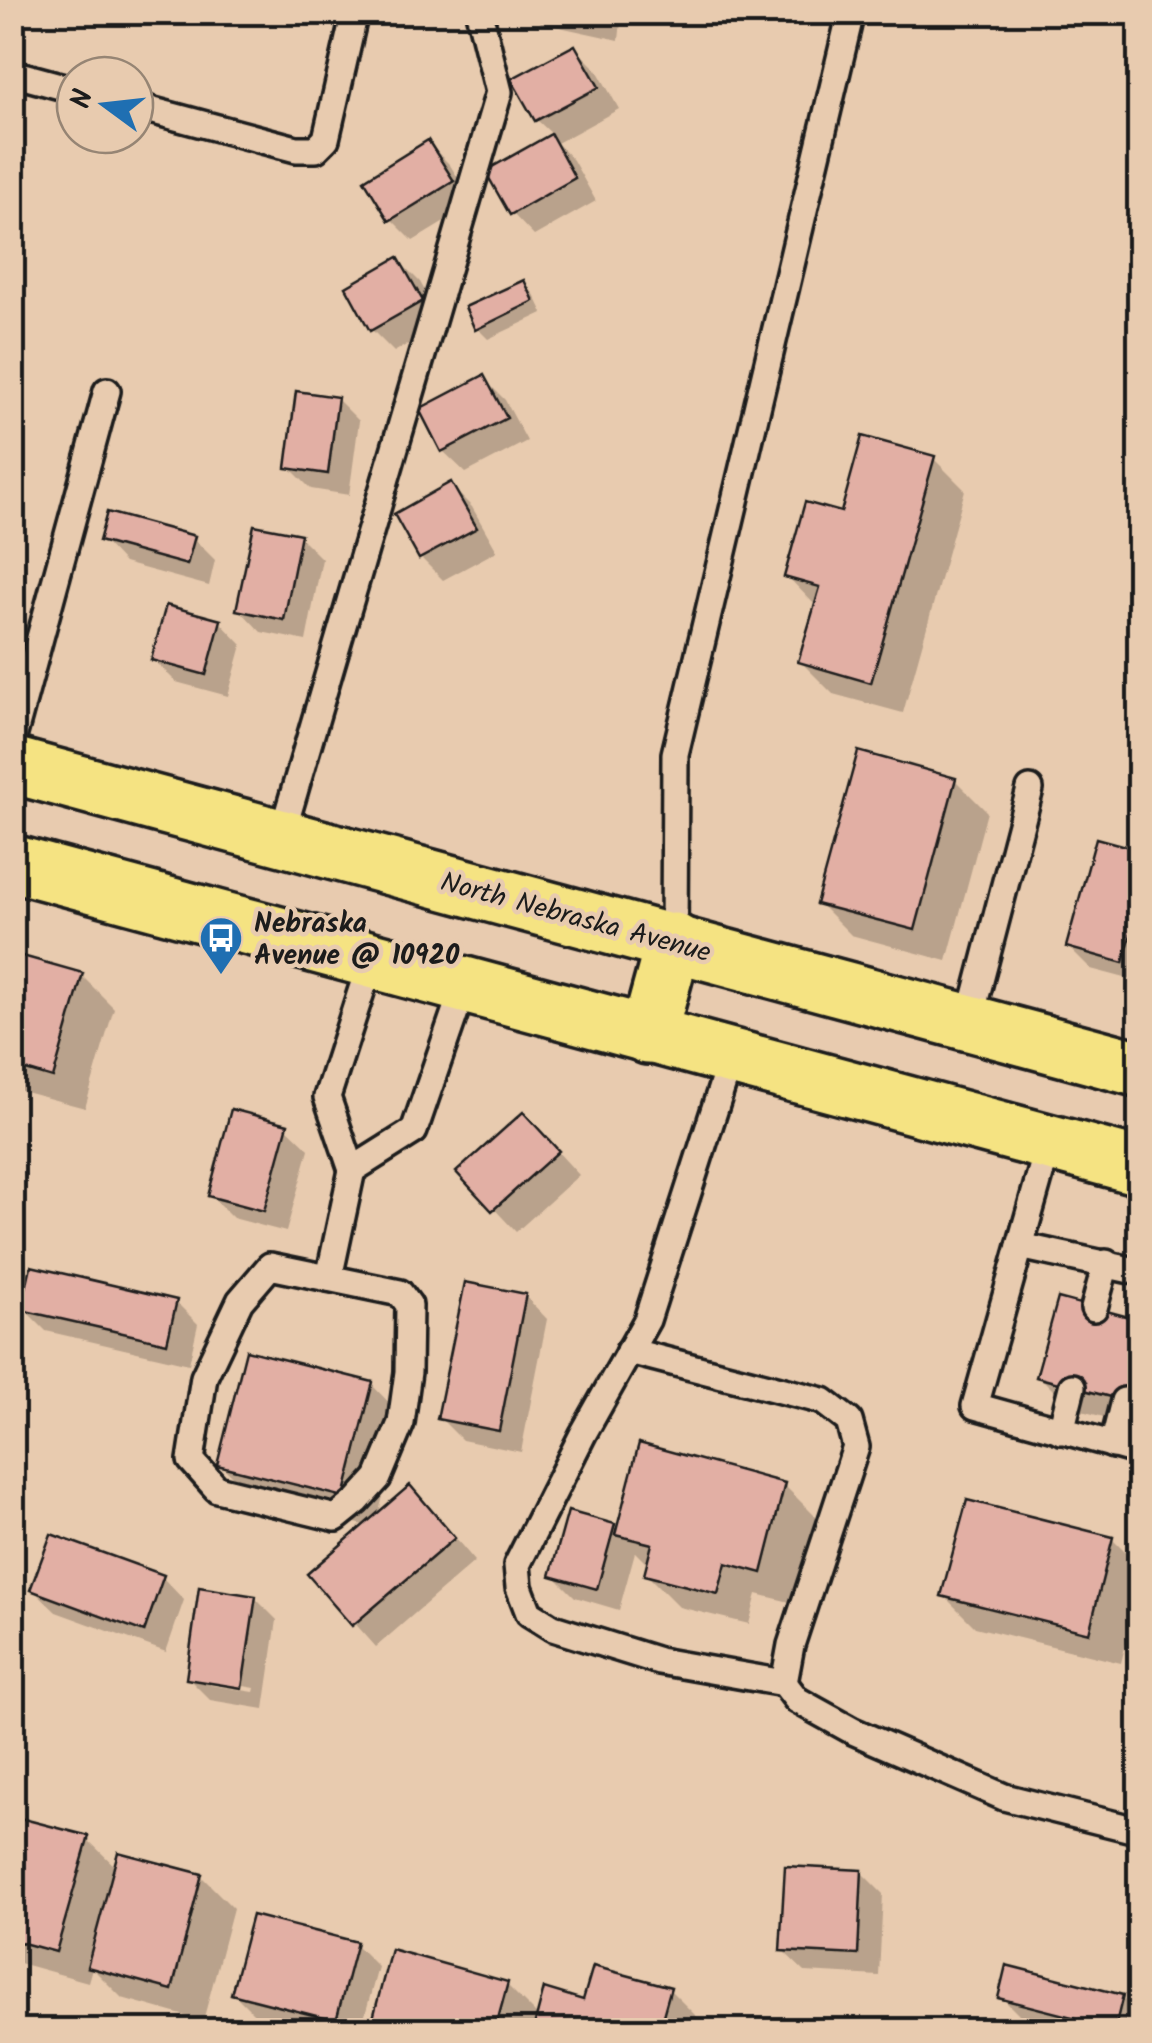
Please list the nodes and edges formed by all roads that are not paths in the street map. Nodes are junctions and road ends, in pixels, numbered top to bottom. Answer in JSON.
{"nodes":[{"id":1,"x":479,"y":12,"type":"edge"},
{"id":2,"x":851,"y":12,"type":"edge"},
{"id":3,"x":348,"y":14,"type":"edge"},
{"id":4,"x":12,"y":73,"type":"edge"},
{"id":5,"x":55,"y":85,"type":"edge"},
{"id":6,"x":155,"y":111,"type":"edge"},
{"id":7,"x":108,"y":392,"type":"dead end"},
{"id":8,"x":12,"y":741,"type":"edge"},
{"id":9,"x":12,"y":765,"type":"edge"},
{"id":10,"x":1030,"y":788,"type":"dead end"},
{"id":11,"x":281,"y":837,"type":"junction"},
{"id":12,"x":12,"y":864,"type":"edge"},
{"id":13,"x":674,"y":941,"type":"junction"},
{"id":14,"x":371,"y":961,"type":"junction"},
{"id":15,"x":464,"y":986,"type":"junction"},
{"id":16,"x":969,"y":1023,"type":"junction"},
{"id":17,"x":648,"y":1036,"type":"junction"},
{"id":18,"x":731,"y":1058,"type":"junction"},
{"id":19,"x":1140,"y":1069,"type":"edge"},
{"id":20,"x":1049,"y":1143,"type":"junction"},
{"id":21,"x":1140,"y":1167,"type":"edge"},
{"id":22,"x":352,"y":1170,"type":"junction"},
{"id":23,"x":1020,"y":1246,"type":"junction"},
{"id":24,"x":1106,"y":1263,"type":"junction"},
{"id":25,"x":1140,"y":1272,"type":"edge"},
{"id":26,"x":328,"y":1278,"type":"junction"},
{"id":27,"x":1094,"y":1308,"type":"dead end"},
{"id":28,"x":630,"y":1351,"type":"junction"},
{"id":29,"x":1072,"y":1387,"type":"dead end"},
{"id":30,"x":1124,"y":1402,"type":"dead end"},
{"id":31,"x":1061,"y":1432,"type":"junction"},
{"id":32,"x":1113,"y":1444,"type":"junction"},
{"id":33,"x":1140,"y":1452,"type":"edge"},
{"id":34,"x":784,"y":1683,"type":"junction"},
{"id":35,"x":1140,"y":1831,"type":"edge"}],
"edges":[{"from":1,"to":11,"type":"lane"},
{"from":2,"to":13,"type":"lane"},
{"from":3,"to":6,"type":"lane"},
{"from":4,"to":5,"type":"lane"},
{"from":7,"to":8,"type":"lane"},
{"from":9,"to":11,"type":"main road","name":"North Nebraska Avenue"},
{"from":10,"to":16,"type":"lane"},
{"from":11,"to":13,"type":"main road","name":"North Nebraska Avenue"},
{"from":12,"to":14,"type":"main road"},
{"from":13,"to":16,"type":"main road","name":"North Nebraska Avenue"},
{"from":13,"to":17,"type":"main road"},
{"from":14,"to":15,"type":"main road"},
{"from":14,"to":22,"type":"lane"},
{"from":15,"to":17,"type":"main road"},
{"from":15,"to":22,"type":"lane"},
{"from":16,"to":19,"type":"main road","name":"North Nebraska Avenue"},
{"from":17,"to":18,"type":"main road"},
{"from":18,"to":20,"type":"main road"},
{"from":18,"to":28,"type":"lane"},
{"from":20,"to":21,"type":"main road"},
{"from":20,"to":23,"type":"lane"},
{"from":22,"to":26,"type":"lane"},
{"from":23,"to":24,"type":"lane"},
{"from":23,"to":31,"type":"lane"},
{"from":24,"to":25,"type":"lane"},
{"from":24,"to":27,"type":"lane"},
{"from":26,"to":26,"type":"lane"},
{"from":28,"to":34,"type":"lane"},
{"from":28,"to":34,"type":"lane"},
{"from":29,"to":31,"type":"lane"},
{"from":30,"to":32,"type":"lane"},
{"from":31,"to":32,"type":"lane"},
{"from":32,"to":33,"type":"lane"},
{"from":34,"to":35,"type":"lane"}]}
